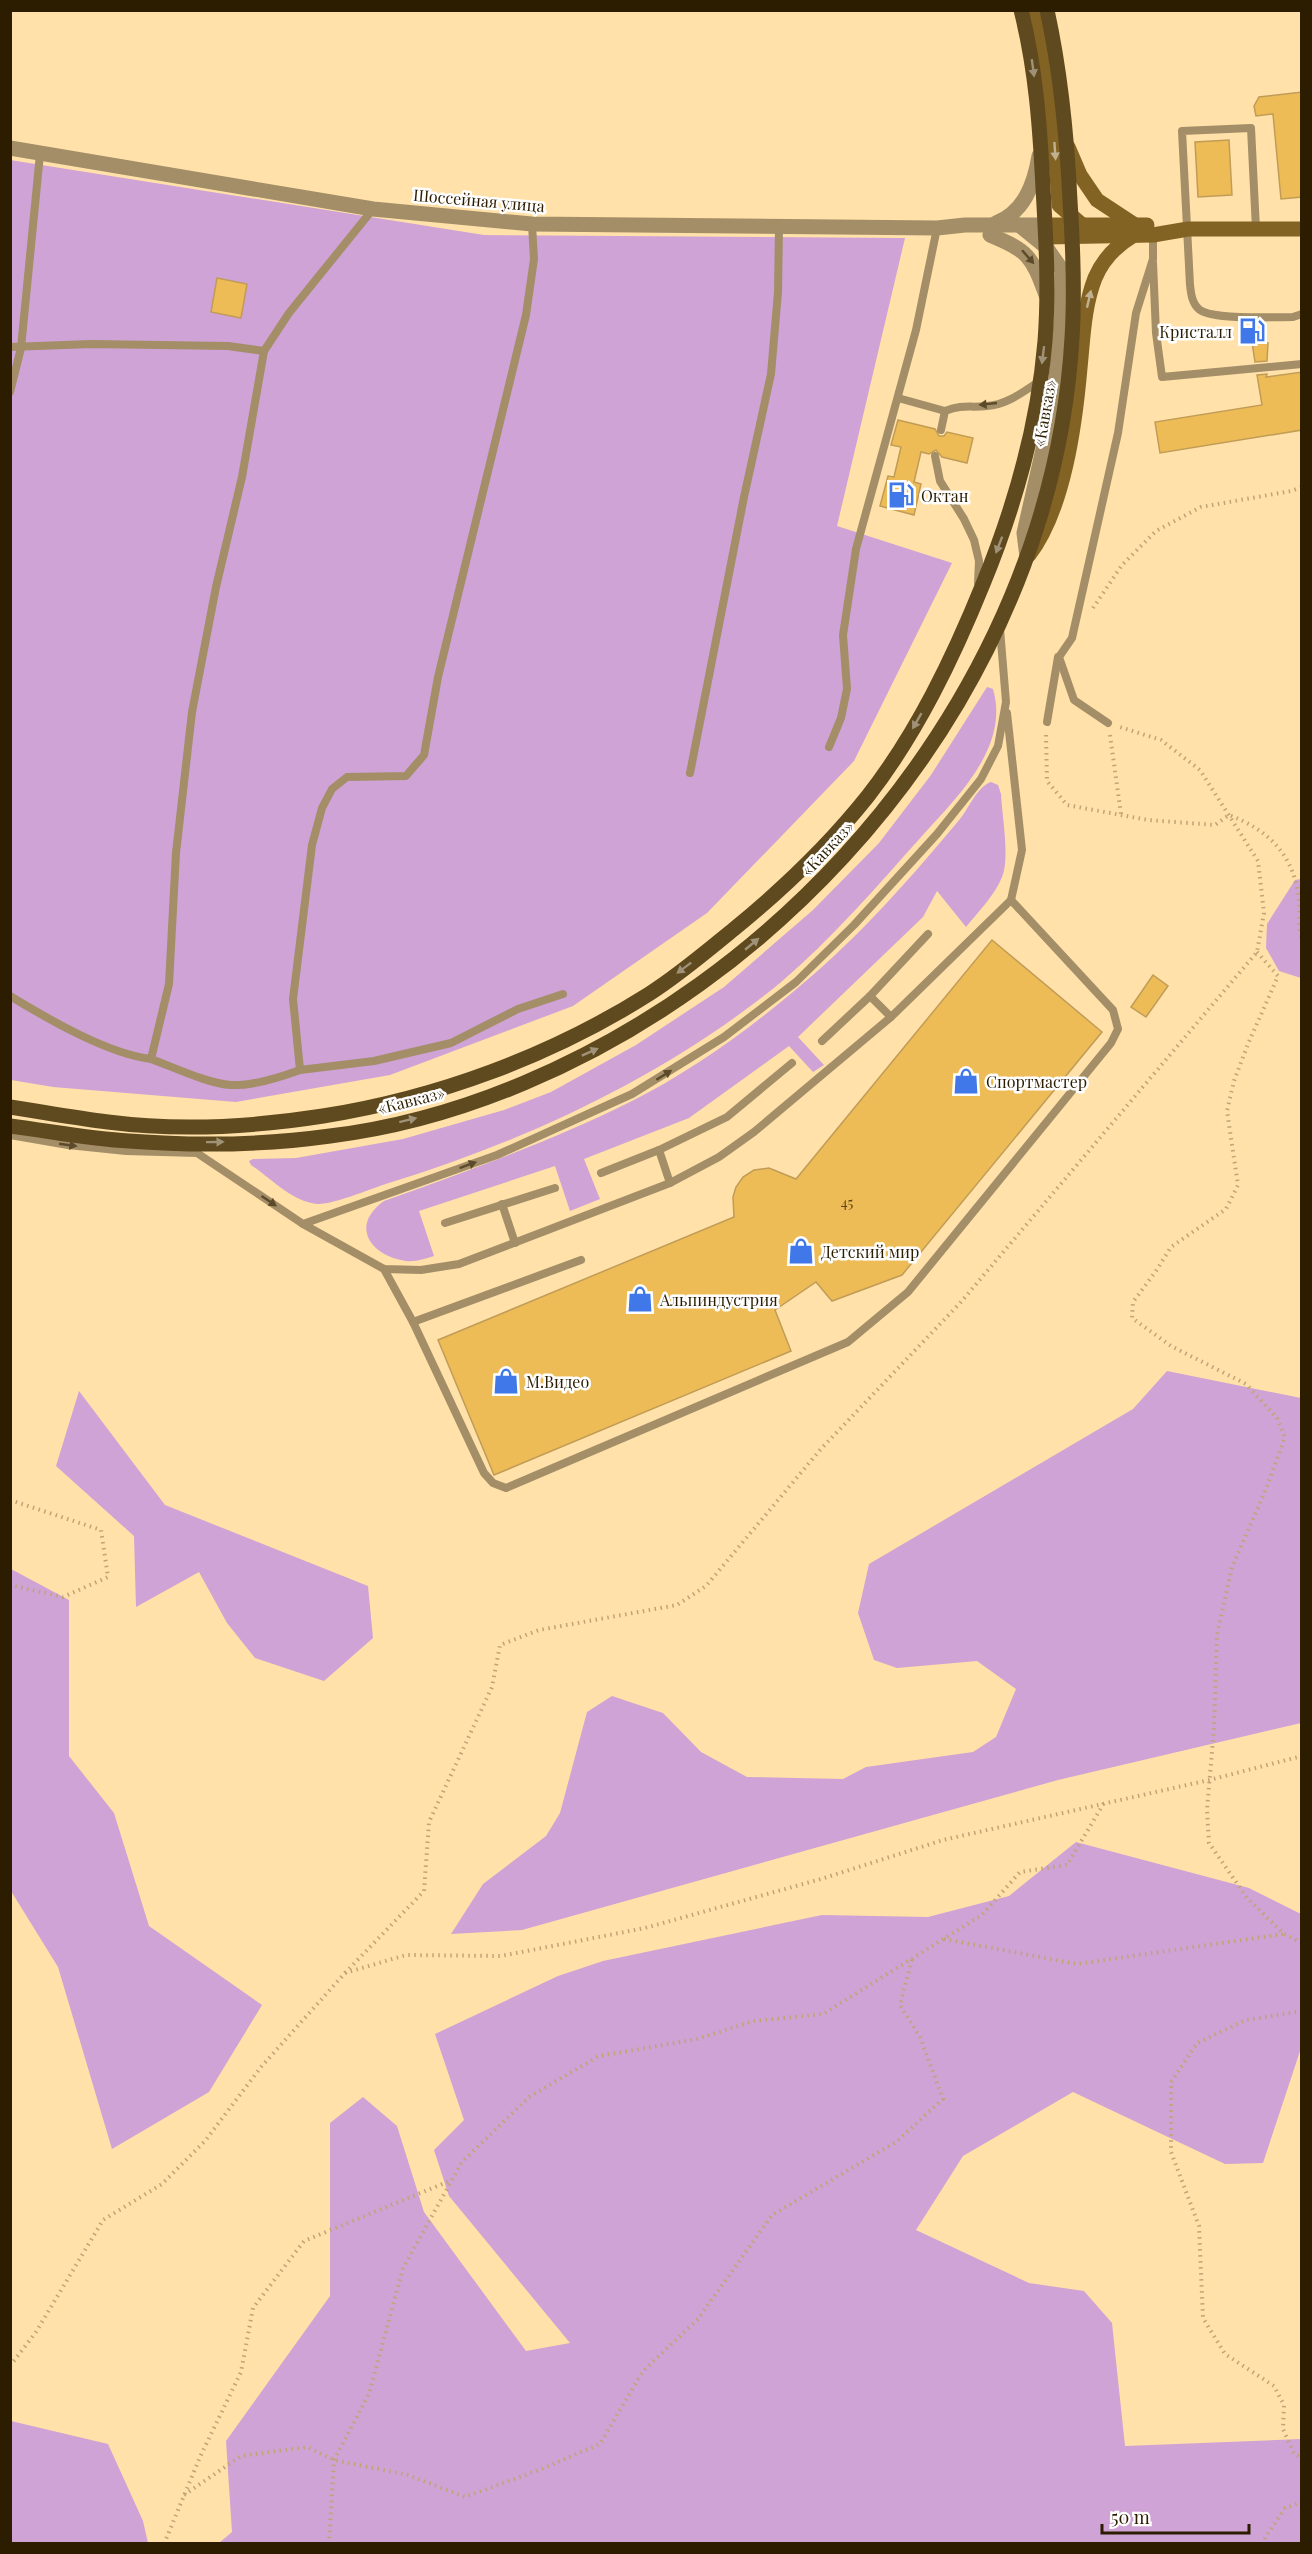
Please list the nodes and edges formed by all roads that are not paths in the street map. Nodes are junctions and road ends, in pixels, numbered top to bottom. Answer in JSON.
{"nodes":[{"id":1,"x":1022,"y":10,"type":"edge"},
{"id":2,"x":1034,"y":10,"type":"edge"},
{"id":3,"x":1047,"y":10,"type":"edge"},
{"id":4,"x":1068,"y":147,"type":"junction"},
{"id":5,"x":10,"y":148,"type":"edge"},
{"id":6,"x":1041,"y":148,"type":"junction"},
{"id":7,"x":40,"y":154,"type":"junction"},
{"id":8,"x":373,"y":209,"type":"junction"},
{"id":9,"x":532,"y":224,"type":"junction"},
{"id":10,"x":1075,"y":225,"type":"junction"},
{"id":11,"x":779,"y":228,"type":"junction"},
{"id":12,"x":943,"y":228,"type":"junction"},
{"id":13,"x":1256,"y":229,"type":"junction"},
{"id":14,"x":1302,"y":229,"type":"edge"},
{"id":15,"x":991,"y":230,"type":"junction"},
{"id":16,"x":1134,"y":230,"type":"junction"},
{"id":17,"x":1181,"y":230,"type":"junction"},
{"id":18,"x":1154,"y":235,"type":"junction"},
{"id":19,"x":1043,"y":236,"type":"junction"},
{"id":20,"x":1153,"y":259,"type":"junction"},
{"id":21,"x":1047,"y":297,"type":"junction"},
{"id":22,"x":1302,"y":314,"type":"edge"},
{"id":23,"x":10,"y":347,"type":"edge"},
{"id":24,"x":21,"y":348,"type":"junction"},
{"id":25,"x":264,"y":351,"type":"junction"},
{"id":26,"x":1302,"y":364,"type":"edge"},
{"id":27,"x":1040,"y":381,"type":"junction"},
{"id":28,"x":10,"y":392,"type":"edge"},
{"id":29,"x":898,"y":398,"type":"junction"},
{"id":30,"x":945,"y":411,"type":"junction"},
{"id":31,"x":941,"y":430,"type":"dead end"},
{"id":32,"x":935,"y":456,"type":"dead end"},
{"id":33,"x":1027,"y":557,"type":"junction"},
{"id":34,"x":978,"y":597,"type":"junction"},
{"id":35,"x":1000,"y":621,"type":"junction"},
{"id":36,"x":1059,"y":657,"type":"junction"},
{"id":37,"x":1005,"y":702,"type":"junction"},
{"id":38,"x":1047,"y":722,"type":"road end"},
{"id":39,"x":1108,"y":723,"type":"road end"},
{"id":40,"x":829,"y":747,"type":"dead end"},
{"id":41,"x":690,"y":773,"type":"dead end"},
{"id":42,"x":1011,"y":900,"type":"junction"},
{"id":43,"x":928,"y":934,"type":"dead end"},
{"id":44,"x":563,"y":994,"type":"dead end"},
{"id":45,"x":10,"y":996,"type":"edge"},
{"id":46,"x":870,"y":996,"type":"junction"},
{"id":47,"x":891,"y":1017,"type":"junction"},
{"id":48,"x":822,"y":1041,"type":"dead end"},
{"id":49,"x":151,"y":1059,"type":"junction"},
{"id":50,"x":792,"y":1063,"type":"dead end"},
{"id":51,"x":300,"y":1070,"type":"junction"},
{"id":52,"x":10,"y":1107,"type":"edge"},
{"id":53,"x":10,"y":1126,"type":"edge"},
{"id":54,"x":10,"y":1135,"type":"edge"},
{"id":55,"x":659,"y":1150,"type":"junction"},
{"id":56,"x":601,"y":1173,"type":"dead end"},
{"id":57,"x":669,"y":1183,"type":"junction"},
{"id":58,"x":555,"y":1188,"type":"dead end"},
{"id":59,"x":502,"y":1204,"type":"junction"},
{"id":60,"x":445,"y":1223,"type":"dead end"},
{"id":61,"x":303,"y":1224,"type":"junction"},
{"id":62,"x":515,"y":1243,"type":"junction"},
{"id":63,"x":581,"y":1260,"type":"dead end"},
{"id":64,"x":384,"y":1269,"type":"junction"},
{"id":65,"x":414,"y":1322,"type":"junction"}],
"edges":[{"from":1,"to":6,"type":"main road","name":"«Кавказ»","one_way":true},
{"from":2,"to":10,"type":"main road","one_way":true},
{"from":3,"to":4,"type":"main road","name":"«Кавказ»"},
{"from":4,"to":10,"type":"main road","name":"«Кавказ»"},
{"from":4,"to":16,"type":"main road"},
{"from":5,"to":7,"type":"street","name":"Шоссейная улица"},
{"from":6,"to":15,"type":"street"},
{"from":6,"to":19,"type":"main road","name":"«Кавказ»"},
{"from":7,"to":8,"type":"street","name":"Шоссейная улица"},
{"from":7,"to":24,"type":"lane"},
{"from":8,"to":9,"type":"street","name":"Шоссейная улица"},
{"from":8,"to":25,"type":"lane"},
{"from":9,"to":11,"type":"street","name":"Шоссейная улица"},
{"from":9,"to":51,"type":"lane"},
{"from":10,"to":16,"type":"main road"},
{"from":10,"to":16,"type":"main road"},
{"from":10,"to":19,"type":"main road"},
{"from":10,"to":33,"type":"main road","name":"«Кавказ»"},
{"from":11,"to":12,"type":"street","name":"Шоссейная улица"},
{"from":11,"to":41,"type":"lane"},
{"from":12,"to":15,"type":"street","name":"Шоссейная улица"},
{"from":12,"to":29,"type":"lane"},
{"from":13,"to":14,"type":"main road"},
{"from":13,"to":17,"type":"main road"},
{"from":13,"to":17,"type":"lane"},
{"from":15,"to":19,"type":"street"},
{"from":15,"to":19,"type":"street"},
{"from":15,"to":21,"type":"street","one_way":true},
{"from":16,"to":17,"type":"main road"},
{"from":16,"to":18,"type":"main road"},
{"from":33,"to":16,"type":"main road","one_way":true},
{"from":17,"to":18,"type":"main road"},
{"from":17,"to":22,"type":"lane"},
{"from":18,"to":20,"type":"lane"},
{"from":19,"to":21,"type":"main road","name":"«Кавказ»"},
{"from":19,"to":33,"type":"street"},
{"from":20,"to":26,"type":"lane"},
{"from":20,"to":36,"type":"lane"},
{"from":21,"to":27,"type":"main road","name":"«Кавказ»","one_way":true},
{"from":23,"to":24,"type":"lane"},
{"from":24,"to":25,"type":"lane"},
{"from":24,"to":28,"type":"lane"},
{"from":25,"to":49,"type":"lane"},
{"from":27,"to":30,"type":"lane","one_way":true},
{"from":27,"to":34,"type":"main road","name":"«Кавказ»","one_way":true},
{"from":29,"to":30,"type":"lane"},
{"from":29,"to":40,"type":"lane"},
{"from":30,"to":31,"type":"lane"},
{"from":32,"to":34,"type":"lane"},
{"from":33,"to":35,"type":"main road","name":"«Кавказ»"},
{"from":34,"to":52,"type":"main road","name":"«Кавказ»","one_way":true},
{"from":35,"to":37,"type":"lane"},
{"from":53,"to":35,"type":"main road","name":"«Кавказ»","one_way":true},
{"from":36,"to":38,"type":"lane"},
{"from":36,"to":39,"type":"lane"},
{"from":37,"to":42,"type":"lane"},
{"from":61,"to":37,"type":"lane","one_way":true},
{"from":42,"to":47,"type":"lane"},
{"from":42,"to":65,"type":"lane"},
{"from":43,"to":46,"type":"lane"},
{"from":44,"to":51,"type":"lane"},
{"from":45,"to":49,"type":"lane"},
{"from":46,"to":47,"type":"lane"},
{"from":46,"to":48,"type":"lane"},
{"from":47,"to":57,"type":"lane"},
{"from":49,"to":51,"type":"lane"},
{"from":50,"to":55,"type":"lane"},
{"from":54,"to":61,"type":"lane","one_way":true},
{"from":55,"to":56,"type":"lane"},
{"from":55,"to":57,"type":"lane"},
{"from":57,"to":62,"type":"lane"},
{"from":58,"to":59,"type":"lane"},
{"from":59,"to":60,"type":"lane"},
{"from":59,"to":62,"type":"lane"},
{"from":61,"to":64,"type":"lane"},
{"from":62,"to":64,"type":"lane"},
{"from":63,"to":65,"type":"lane"},
{"from":64,"to":65,"type":"lane"}]}
